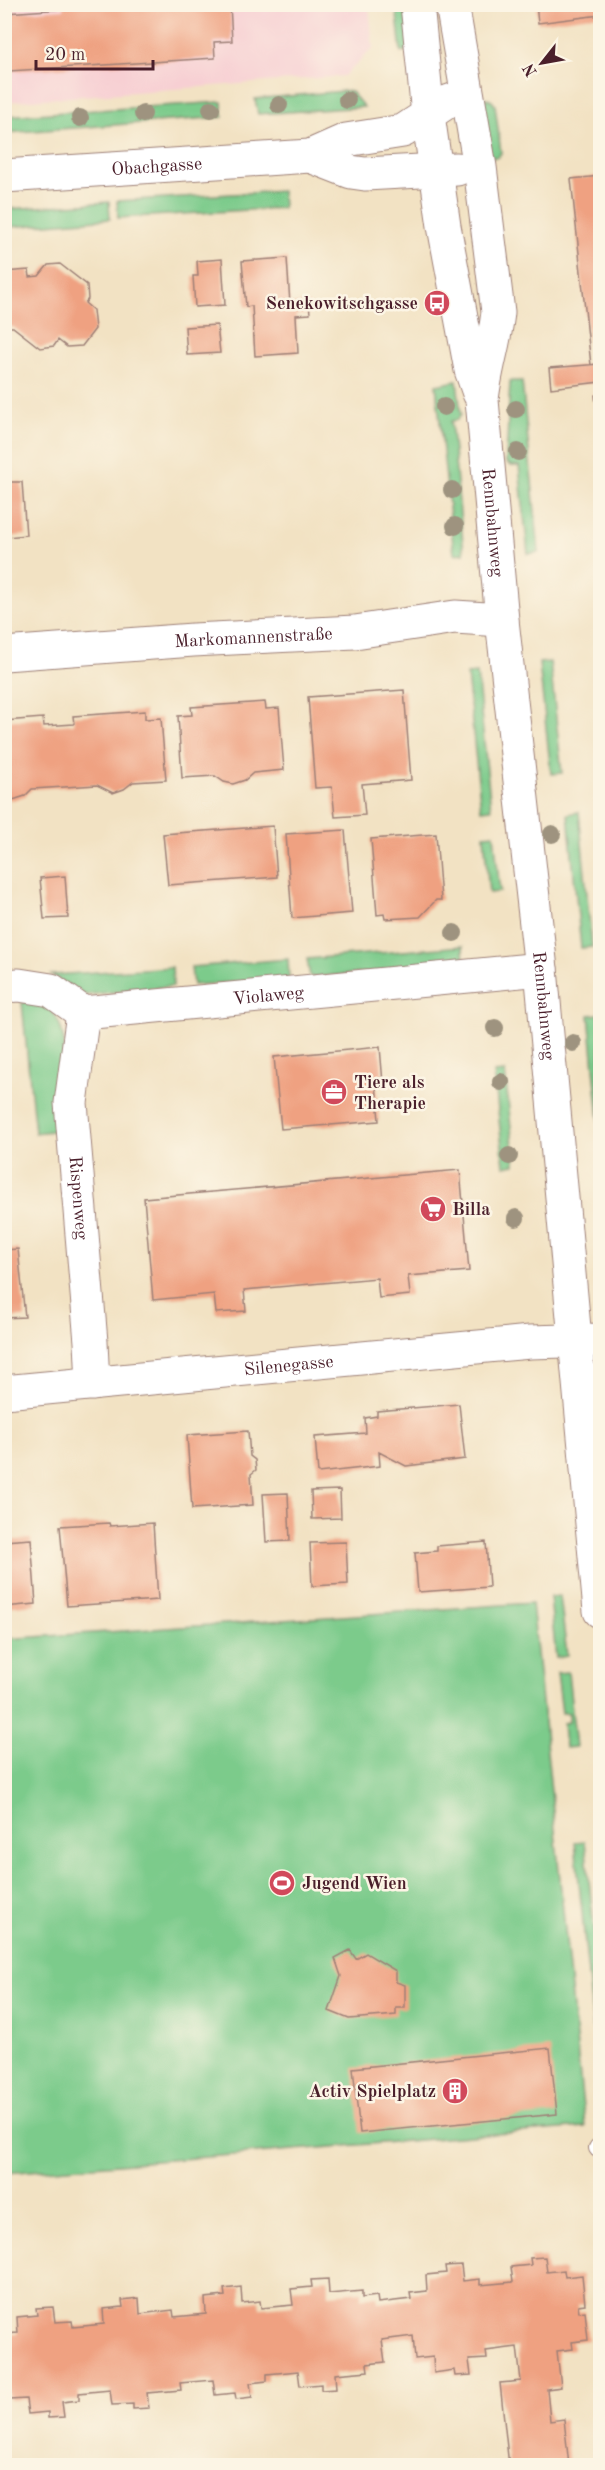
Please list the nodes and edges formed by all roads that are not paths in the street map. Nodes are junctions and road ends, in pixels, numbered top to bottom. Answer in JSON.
{"nodes":[{"id":1,"x":417,"y":4,"type":"edge"},
{"id":2,"x":452,"y":4,"type":"edge"},
{"id":3,"x":467,"y":95,"type":"junction"},
{"id":4,"x":428,"y":115,"type":"junction"},
{"id":5,"x":310,"y":156,"type":"junction"},
{"id":6,"x":480,"y":167,"type":"junction"},
{"id":7,"x":436,"y":170,"type":"junction"},
{"id":8,"x":4,"y":176,"type":"edge"},
{"id":9,"x":482,"y":400,"type":"junction"},
{"id":10,"x":502,"y":620,"type":"junction"},
{"id":11,"x":4,"y":654,"type":"edge"},
{"id":12,"x":541,"y":969,"type":"junction"},
{"id":13,"x":4,"y":986,"type":"edge"},
{"id":14,"x":83,"y":1013,"type":"junction"},
{"id":15,"x":588,"y":1341,"type":"edge"},
{"id":16,"x":93,"y":1384,"type":"junction"},
{"id":17,"x":4,"y":1392,"type":"edge"},
{"id":18,"x":600,"y":1611,"type":"edge"}],
"edges":[{"from":1,"to":4,"type":"street","name":"Rennbahnweg"},
{"from":2,"to":3,"type":"street","name":"Rennbahnweg"},
{"from":3,"to":4,"type":"street","name":"Obachgasse"},
{"from":3,"to":6,"type":"street","name":"Rennbahnweg"},
{"from":4,"to":5,"type":"street","name":"Obachgasse"},
{"from":4,"to":7,"type":"street","name":"Rennbahnweg"},
{"from":5,"to":7,"type":"street","name":"Obachgasse"},
{"from":5,"to":8,"type":"street","name":"Obachgasse"},
{"from":6,"to":7,"type":"street","name":"Obachgasse"},
{"from":6,"to":9,"type":"street","name":"Rennbahnweg"},
{"from":7,"to":9,"type":"street","name":"Rennbahnweg"},
{"from":9,"to":10,"type":"street","name":"Rennbahnweg"},
{"from":10,"to":11,"type":"street","name":"Markomannenstraße"},
{"from":10,"to":12,"type":"street","name":"Rennbahnweg"},
{"from":12,"to":14,"type":"street","name":"Violaweg"},
{"from":12,"to":15,"type":"street","name":"Rennbahnweg"},
{"from":13,"to":14,"type":"street"},
{"from":14,"to":16,"type":"street","name":"Rispenweg"},
{"from":15,"to":16,"type":"street","name":"Silenegasse"},
{"from":15,"to":18,"type":"street","name":"Rennbahnweg"},
{"from":16,"to":17,"type":"street","name":"Silenegasse"}]}
